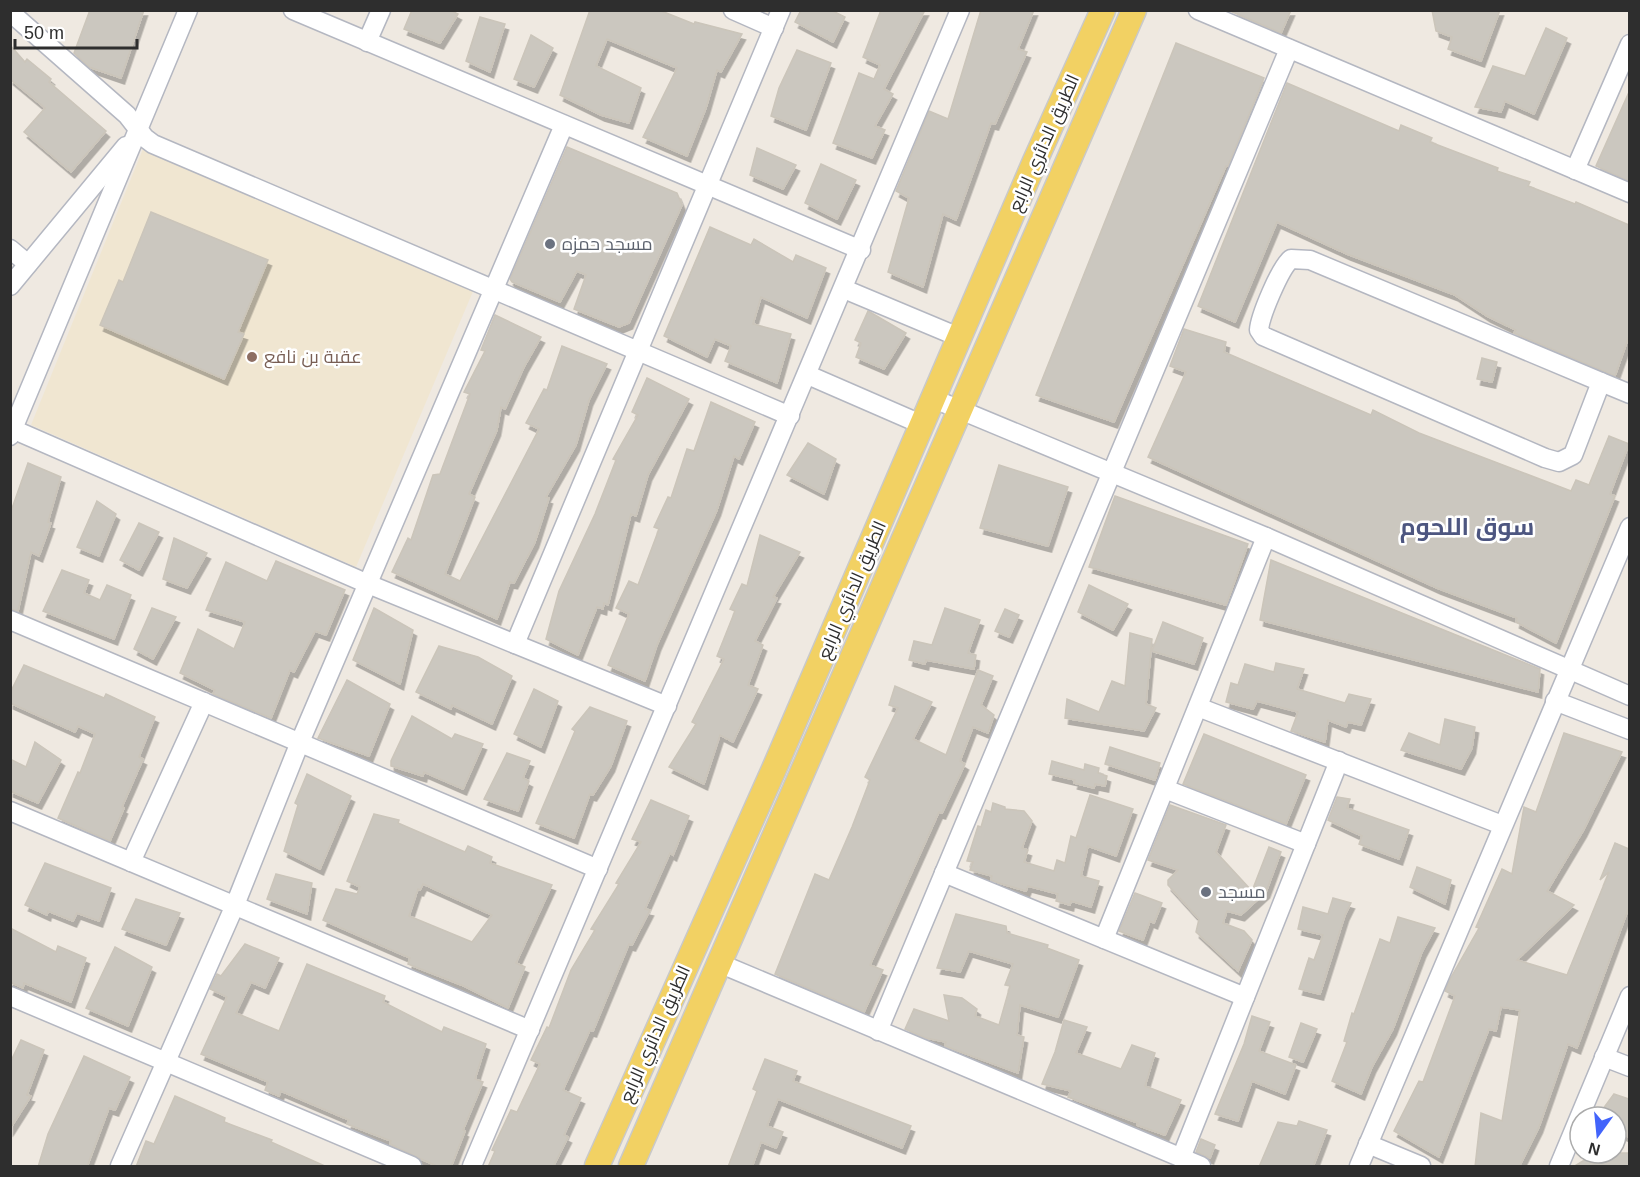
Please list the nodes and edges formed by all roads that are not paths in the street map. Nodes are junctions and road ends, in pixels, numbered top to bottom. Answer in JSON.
{"nodes":[{"id":1,"x":188,"y":10,"type":"edge"},
{"id":2,"x":293,"y":10,"type":"edge"},
{"id":3,"x":381,"y":10,"type":"edge"},
{"id":4,"x":733,"y":10,"type":"edge"},
{"id":5,"x":781,"y":10,"type":"edge"},
{"id":6,"x":960,"y":10,"type":"edge"},
{"id":7,"x":1103,"y":10,"type":"edge"},
{"id":8,"x":1134,"y":10,"type":"edge"},
{"id":9,"x":1198,"y":10,"type":"edge"},
{"id":10,"x":10,"y":12,"type":"edge"},
{"id":11,"x":774,"y":28,"type":"junction"},
{"id":12,"x":367,"y":42,"type":"junction"},
{"id":13,"x":1629,"y":44,"type":"edge"},
{"id":14,"x":1289,"y":49,"type":"junction"},
{"id":15,"x":564,"y":125,"type":"junction"},
{"id":16,"x":139,"y":131,"type":"junction"},
{"id":17,"x":1575,"y":170,"type":"junction"},
{"id":18,"x":706,"y":186,"type":"junction"},
{"id":19,"x":1629,"y":193,"type":"edge"},
{"id":20,"x":10,"y":249,"type":"edge"},
{"id":21,"x":861,"y":250,"type":"junction"},
{"id":22,"x":28,"y":264,"type":"junction"},
{"id":23,"x":10,"y":286,"type":"edge"},
{"id":24,"x":494,"y":289,"type":"junction"},
{"id":25,"x":844,"y":289,"type":"junction"},
{"id":26,"x":961,"y":338,"type":"junction"},
{"id":27,"x":638,"y":350,"type":"junction"},
{"id":28,"x":808,"y":375,"type":"junction"},
{"id":29,"x":1601,"y":382,"type":"junction"},
{"id":30,"x":1629,"y":394,"type":"edge"},
{"id":31,"x":934,"y":399,"type":"junction"},
{"id":32,"x":961,"y":411,"type":"junction"},
{"id":33,"x":790,"y":416,"type":"junction"},
{"id":34,"x":923,"y":426,"type":"junction"},
{"id":35,"x":11,"y":431,"type":"edge"},
{"id":36,"x":1112,"y":473,"type":"junction"},
{"id":37,"x":1629,"y":526,"type":"edge"},
{"id":38,"x":1266,"y":537,"type":"junction"},
{"id":39,"x":368,"y":584,"type":"junction"},
{"id":40,"x":10,"y":620,"type":"edge"},
{"id":41,"x":515,"y":644,"type":"junction"},
{"id":42,"x":1568,"y":670,"type":"junction"},
{"id":43,"x":1629,"y":696,"type":"edge"},
{"id":44,"x":1554,"y":701,"type":"junction"},
{"id":45,"x":204,"y":702,"type":"junction"},
{"id":46,"x":667,"y":706,"type":"junction"},
{"id":47,"x":1198,"y":707,"type":"junction"},
{"id":48,"x":1629,"y":730,"type":"edge"},
{"id":49,"x":300,"y":742,"type":"junction"},
{"id":50,"x":1339,"y":761,"type":"junction"},
{"id":51,"x":1165,"y":789,"type":"junction"},
{"id":52,"x":10,"y":811,"type":"edge"},
{"id":53,"x":1502,"y":825,"type":"junction"},
{"id":54,"x":1306,"y":844,"type":"junction"},
{"id":55,"x":131,"y":862,"type":"junction"},
{"id":56,"x":598,"y":869,"type":"junction"},
{"id":57,"x":944,"y":873,"type":"junction"},
{"id":58,"x":235,"y":905,"type":"junction"},
{"id":59,"x":1104,"y":939,"type":"junction"},
{"id":60,"x":721,"y":964,"type":"junction"},
{"id":61,"x":10,"y":996,"type":"edge"},
{"id":62,"x":1629,"y":996,"type":"edge"},
{"id":63,"x":1245,"y":998,"type":"junction"},
{"id":64,"x":530,"y":1030,"type":"junction"},
{"id":65,"x":878,"y":1030,"type":"junction"},
{"id":66,"x":1604,"y":1057,"type":"junction"},
{"id":67,"x":167,"y":1062,"type":"junction"},
{"id":68,"x":1628,"y":1063,"type":"edge"},
{"id":69,"x":1368,"y":1144,"type":"junction"},
{"id":70,"x":1181,"y":1158,"type":"junction"},
{"id":71,"x":120,"y":1167,"type":"edge"},
{"id":72,"x":412,"y":1167,"type":"edge"},
{"id":73,"x":472,"y":1167,"type":"edge"},
{"id":74,"x":597,"y":1167,"type":"edge"},
{"id":75,"x":631,"y":1167,"type":"edge"},
{"id":76,"x":1201,"y":1167,"type":"edge"},
{"id":77,"x":1359,"y":1167,"type":"edge"},
{"id":78,"x":1420,"y":1167,"type":"edge"},
{"id":79,"x":1559,"y":1167,"type":"edge"}],
"edges":[{"from":1,"to":16,"type":"street"},
{"from":2,"to":12,"type":"street"},
{"from":3,"to":12,"type":"street"},
{"from":4,"to":11,"type":"street"},
{"from":5,"to":11,"type":"street"},
{"from":6,"to":21,"type":"street"},
{"from":7,"to":26,"type":"main road","name":"الطريق الدائري الرابع"},
{"from":8,"to":32,"type":"main road","name":"الطريق الدائري الرابع"},
{"from":9,"to":14,"type":"street"},
{"from":10,"to":16,"type":"street"},
{"from":11,"to":18,"type":"street"},
{"from":12,"to":15,"type":"street"},
{"from":13,"to":17,"type":"street"},
{"from":14,"to":17,"type":"street"},
{"from":14,"to":36,"type":"street"},
{"from":15,"to":18,"type":"street"},
{"from":15,"to":24,"type":"street"},
{"from":16,"to":22,"type":"street"},
{"from":16,"to":24,"type":"street"},
{"from":16,"to":35,"type":"street"},
{"from":17,"to":19,"type":"street"},
{"from":18,"to":21,"type":"street"},
{"from":18,"to":27,"type":"street"},
{"from":20,"to":22,"type":"street"},
{"from":21,"to":25,"type":"street"},
{"from":22,"to":23,"type":"street"},
{"from":24,"to":27,"type":"street"},
{"from":24,"to":39,"type":"street"},
{"from":25,"to":26,"type":"street"},
{"from":25,"to":28,"type":"street"},
{"from":26,"to":31,"type":"main road","name":"الطريق الدائري الرابع"},
{"from":27,"to":33,"type":"street"},
{"from":27,"to":41,"type":"street"},
{"from":28,"to":33,"type":"street"},
{"from":28,"to":34,"type":"street"},
{"from":29,"to":29,"type":"street"},
{"from":29,"to":30,"type":"street"},
{"from":31,"to":32,"type":"street"},
{"from":31,"to":34,"type":"main road","name":"الطريق الدائري الرابع"},
{"from":32,"to":36,"type":"street"},
{"from":32,"to":60,"type":"main road","name":"الطريق الدائري الرابع"},
{"from":33,"to":46,"type":"street"},
{"from":34,"to":74,"type":"main road","name":"الطريق الدائري الرابع"},
{"from":35,"to":39,"type":"street"},
{"from":36,"to":38,"type":"street"},
{"from":36,"to":57,"type":"street"},
{"from":37,"to":42,"type":"street"},
{"from":38,"to":42,"type":"street"},
{"from":38,"to":47,"type":"street"},
{"from":39,"to":41,"type":"street"},
{"from":39,"to":49,"type":"street"},
{"from":40,"to":45,"type":"street"},
{"from":41,"to":46,"type":"street"},
{"from":42,"to":43,"type":"street"},
{"from":42,"to":44,"type":"street"},
{"from":44,"to":48,"type":"street"},
{"from":44,"to":53,"type":"street"},
{"from":45,"to":49,"type":"street"},
{"from":45,"to":55,"type":"street"},
{"from":46,"to":56,"type":"street"},
{"from":47,"to":50,"type":"street"},
{"from":47,"to":51,"type":"street"},
{"from":49,"to":56,"type":"street"},
{"from":49,"to":58,"type":"street"},
{"from":50,"to":53,"type":"street"},
{"from":50,"to":54,"type":"street"},
{"from":51,"to":54,"type":"street"},
{"from":51,"to":59,"type":"street"},
{"from":52,"to":55,"type":"street"},
{"from":53,"to":69,"type":"street"},
{"from":54,"to":63,"type":"street"},
{"from":55,"to":58,"type":"street"},
{"from":56,"to":64,"type":"street"},
{"from":57,"to":59,"type":"street"},
{"from":57,"to":65,"type":"street"},
{"from":58,"to":64,"type":"street"},
{"from":58,"to":67,"type":"street"},
{"from":59,"to":63,"type":"street"},
{"from":60,"to":65,"type":"street"},
{"from":60,"to":75,"type":"main road","name":"الطريق الدائري الرابع"},
{"from":61,"to":67,"type":"street"},
{"from":62,"to":66,"type":"street"},
{"from":63,"to":70,"type":"street"},
{"from":64,"to":73,"type":"street"},
{"from":65,"to":70,"type":"street"},
{"from":66,"to":68,"type":"street"},
{"from":66,"to":79,"type":"street"},
{"from":67,"to":71,"type":"street"},
{"from":67,"to":72,"type":"street"},
{"from":69,"to":77,"type":"street"},
{"from":69,"to":78,"type":"street"},
{"from":70,"to":76,"type":"street"}]}
